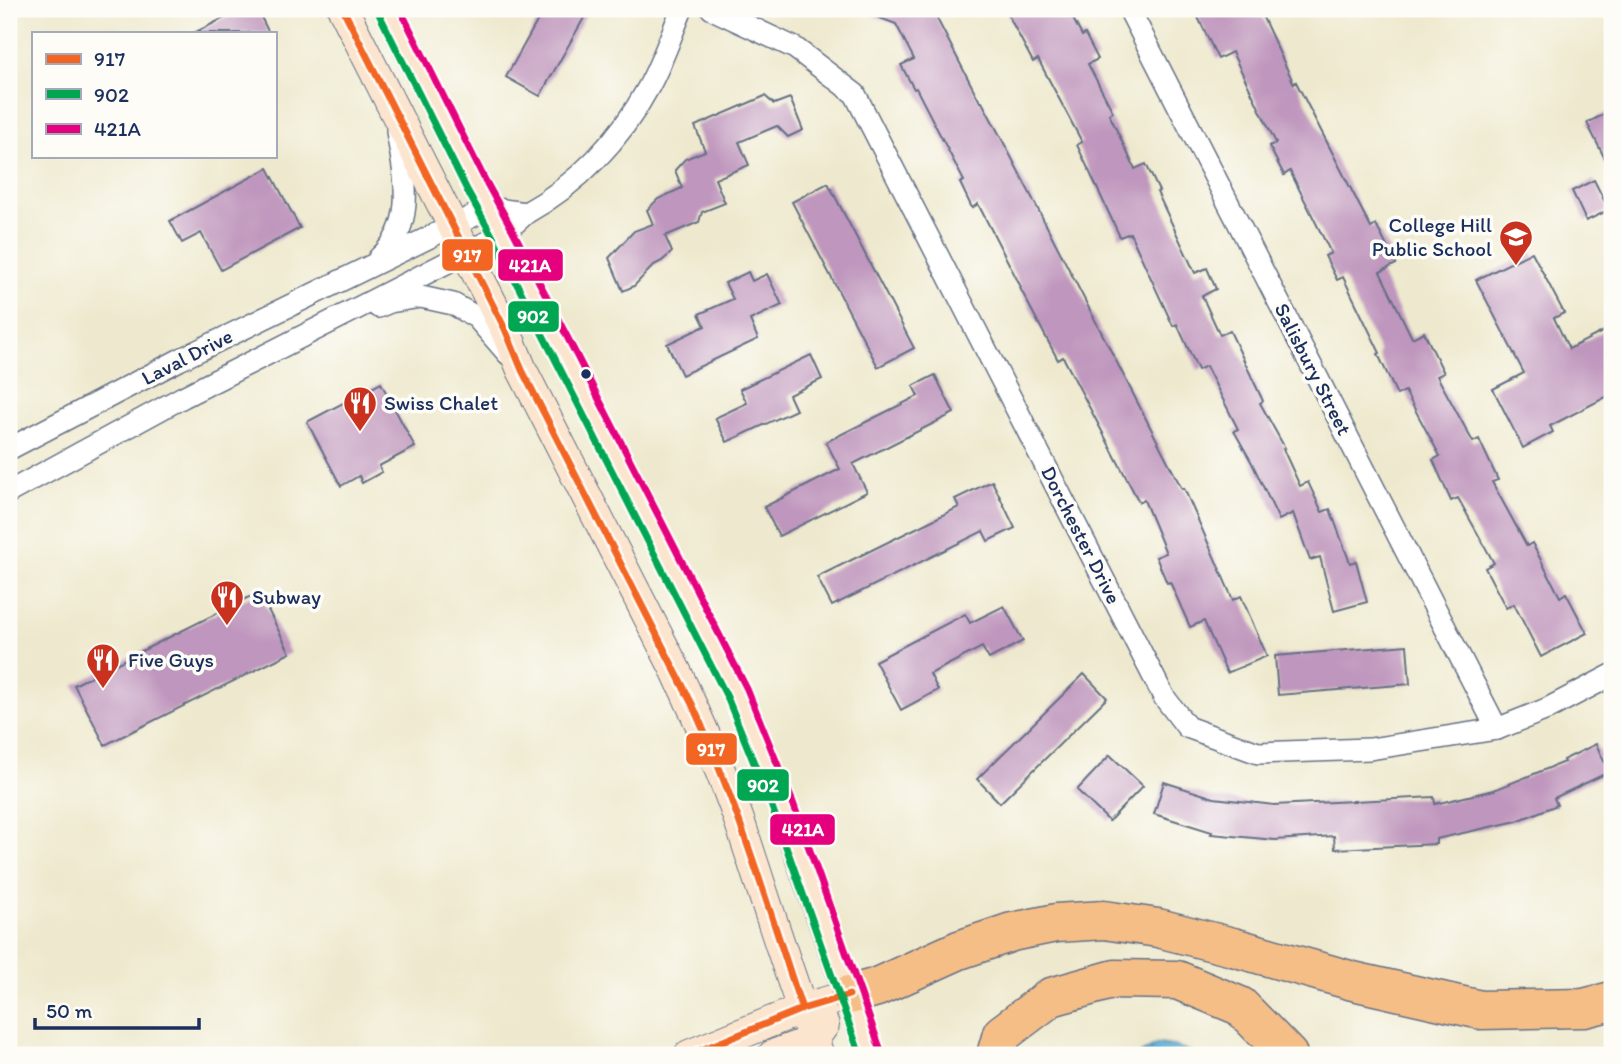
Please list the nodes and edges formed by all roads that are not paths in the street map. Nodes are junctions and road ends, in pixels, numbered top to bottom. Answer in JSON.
{"nodes":[{"id":1,"x":343,"y":9,"type":"edge"},
{"id":2,"x":388,"y":9,"type":"edge"},
{"id":3,"x":682,"y":9,"type":"edge"},
{"id":4,"x":712,"y":9,"type":"edge"},
{"id":5,"x":1129,"y":9,"type":"edge"},
{"id":6,"x":393,"y":108,"type":"junction"},
{"id":7,"x":496,"y":221,"type":"junction"},
{"id":8,"x":459,"y":239,"type":"junction"},
{"id":9,"x":367,"y":268,"type":"junction"},
{"id":10,"x":316,"y":329,"type":"junction"},
{"id":11,"x":522,"y":370,"type":"junction"},
{"id":12,"x":9,"y":449,"type":"edge"},
{"id":13,"x":9,"y":492,"type":"edge"},
{"id":14,"x":1612,"y":675,"type":"edge"},
{"id":15,"x":1497,"y":729,"type":"junction"},
{"id":16,"x":849,"y":995,"type":"junction"},
{"id":17,"x":1612,"y":1001,"type":"edge"},
{"id":18,"x":802,"y":1009,"type":"junction"},
{"id":19,"x":816,"y":1047,"type":"edge"},
{"id":20,"x":689,"y":1055,"type":"edge"},
{"id":21,"x":773,"y":1055,"type":"edge"},
{"id":22,"x":871,"y":1055,"type":"edge"},
{"id":23,"x":996,"y":1055,"type":"edge"},
{"id":24,"x":1289,"y":1055,"type":"edge"}],
"edges":[{"from":1,"to":6,"type":"main road"},
{"from":2,"to":7,"type":"main road"},
{"from":3,"to":7,"type":"street"},
{"from":4,"to":15,"type":"street","name":"Dorchester Drive"},
{"from":5,"to":15,"type":"street","name":"Salisbury Street"},
{"from":6,"to":8,"type":"main road"},
{"from":6,"to":9,"type":"street","name":"Laval Drive"},
{"from":7,"to":8,"type":"street","name":"Laval Drive"},
{"from":7,"to":8,"type":"street","name":"Laval Drive"},
{"from":7,"to":16,"type":"main road"},
{"from":8,"to":9,"type":"street","name":"Laval Drive"},
{"from":8,"to":10,"type":"street","name":"Laval Drive"},
{"from":8,"to":11,"type":"main road"},
{"from":9,"to":12,"type":"street","name":"Laval Drive"},
{"from":10,"to":11,"type":"street","name":"Laval Drive"},
{"from":10,"to":13,"type":"street","name":"Laval Drive"},
{"from":11,"to":18,"type":"main road"},
{"from":14,"to":15,"type":"street","name":"Dorchester Drive"},
{"from":16,"to":17,"type":"highway"},
{"from":16,"to":18,"type":"main road"},
{"from":16,"to":19,"type":"main road"},
{"from":16,"to":22,"type":"main road"},
{"from":18,"to":19,"type":"main road"},
{"from":18,"to":20,"type":"main road"},
{"from":19,"to":21,"type":"main road"},
{"from":23,"to":24,"type":"highway"}]}
